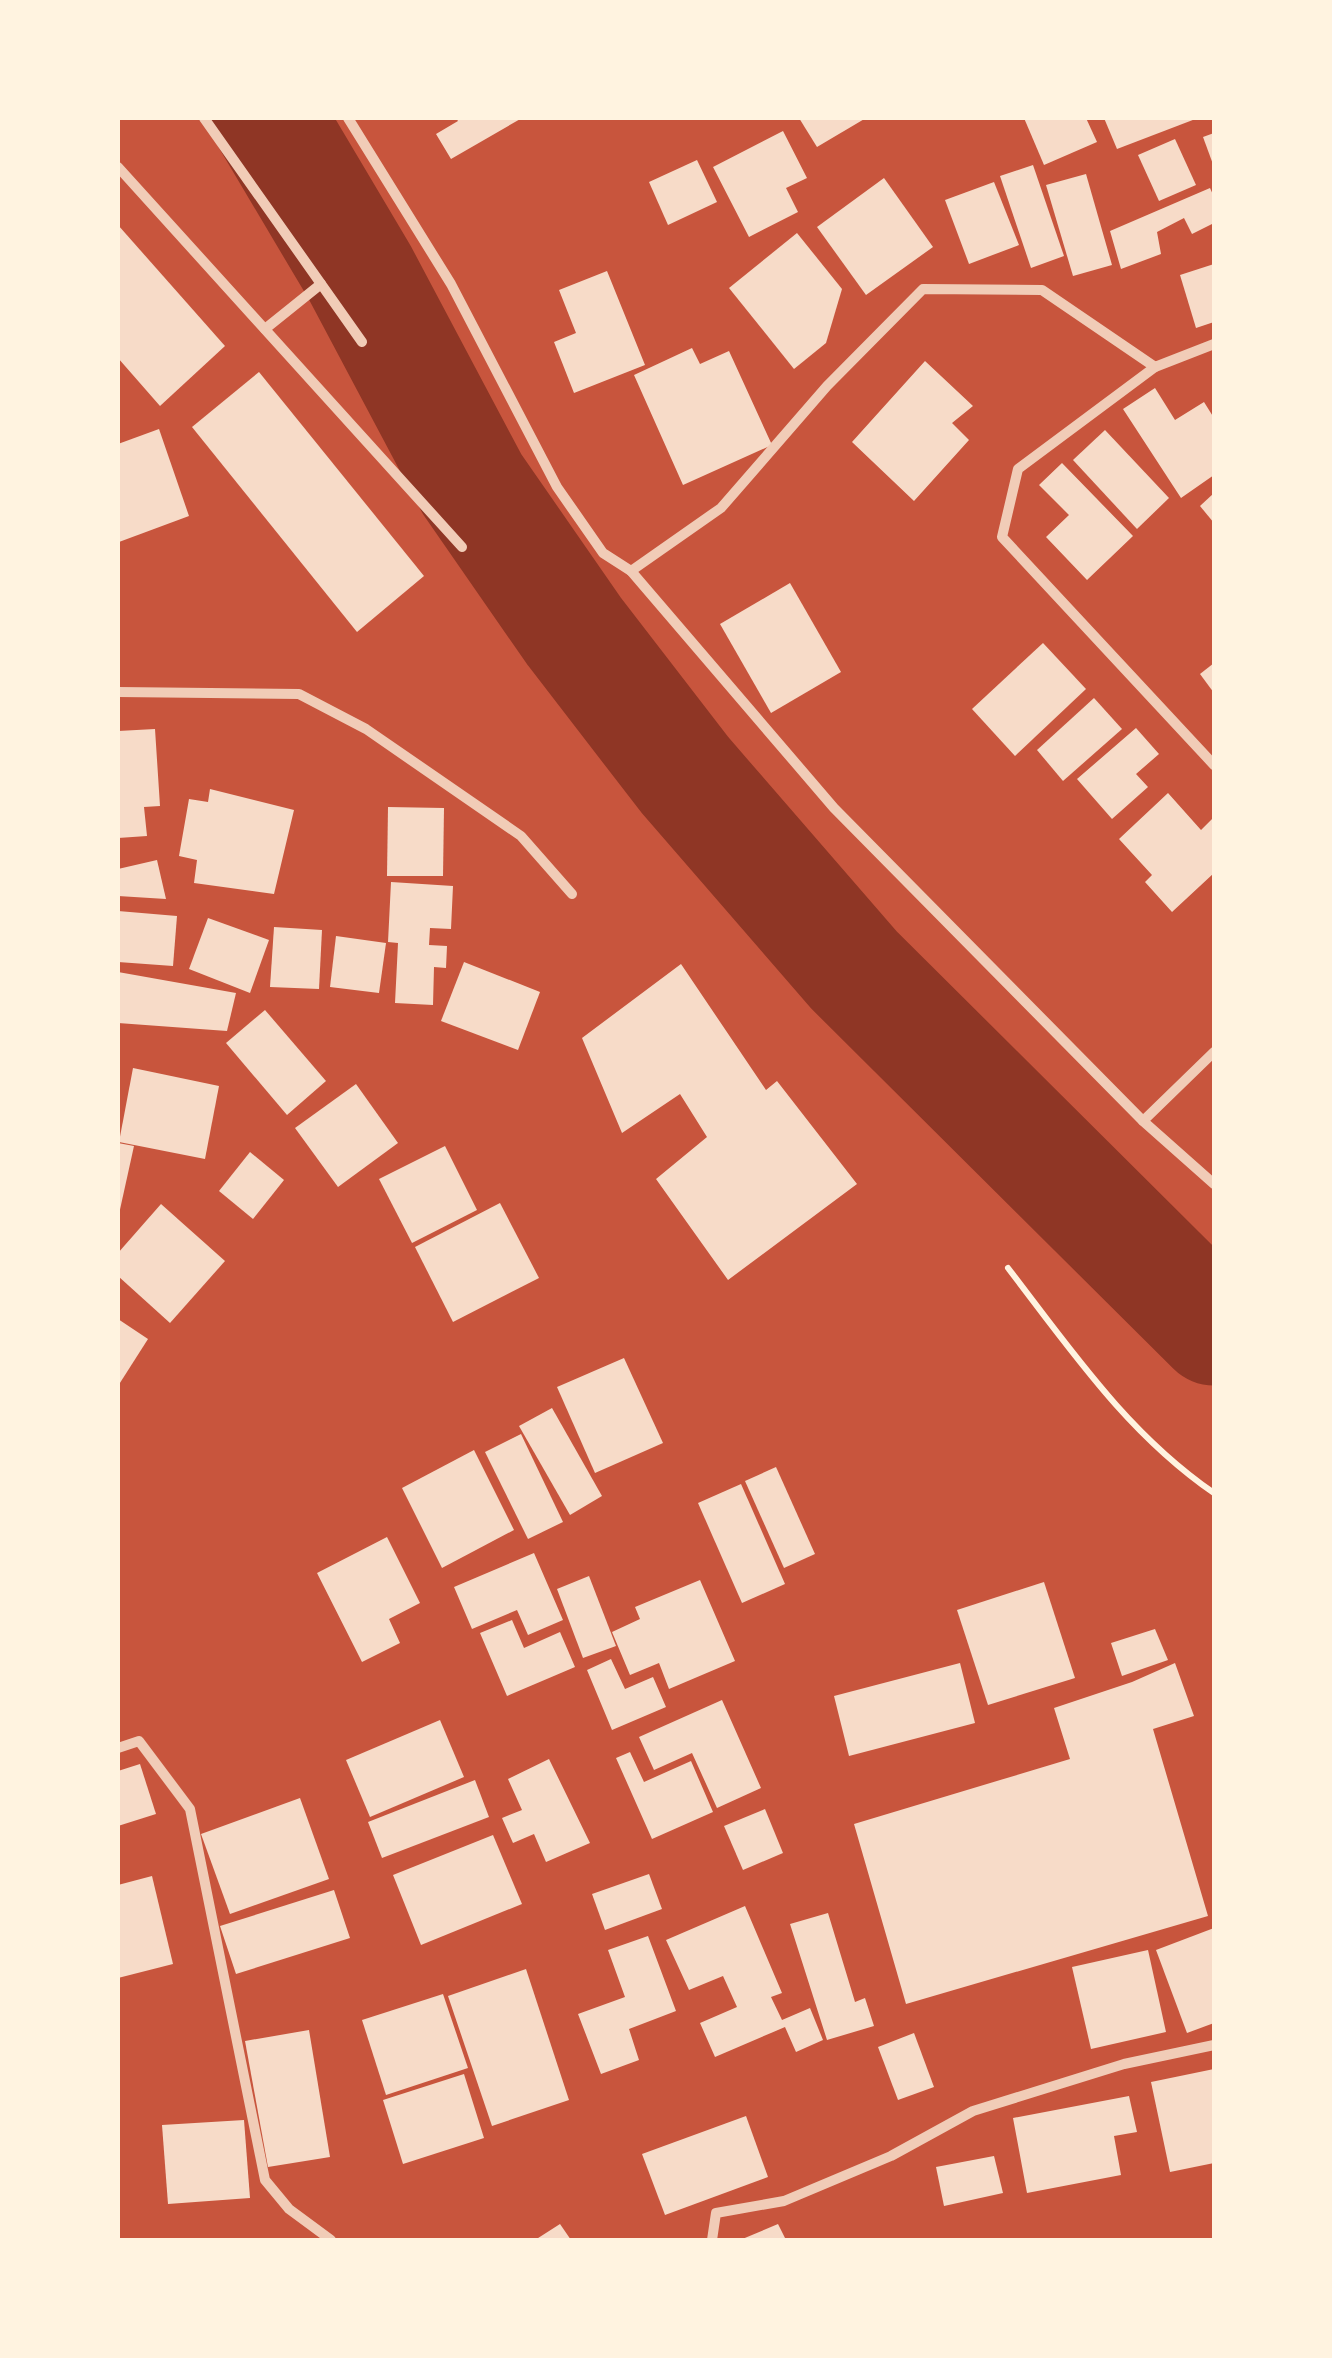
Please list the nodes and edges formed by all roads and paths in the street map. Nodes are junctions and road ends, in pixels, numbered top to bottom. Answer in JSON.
{"nodes":[{"id":1,"x":204,"y":118,"type":"edge"},
{"id":2,"x":348,"y":118,"type":"edge"},
{"id":3,"x":118,"y":167,"type":"edge"},
{"id":4,"x":321,"y":284,"type":"junction"},
{"id":5,"x":265,"y":330,"type":"junction"},
{"id":6,"x":362,"y":342,"type":"dead end"},
{"id":7,"x":1214,"y":344,"type":"edge"},
{"id":8,"x":1155,"y":367,"type":"junction"},
{"id":9,"x":462,"y":547,"type":"dead end"},
{"id":10,"x":632,"y":571,"type":"junction"},
{"id":11,"x":118,"y":692,"type":"edge"},
{"id":12,"x":1214,"y":765,"type":"edge"},
{"id":13,"x":572,"y":894,"type":"dead end"},
{"id":14,"x":1214,"y":1052,"type":"edge"},
{"id":15,"x":1144,"y":1121,"type":"junction"},
{"id":16,"x":1214,"y":1184,"type":"edge"},
{"id":17,"x":1008,"y":1268,"type":"dead end"},
{"id":18,"x":1214,"y":1493,"type":"edge"},
{"id":19,"x":118,"y":1748,"type":"edge"},
{"id":20,"x":1214,"y":2045,"type":"edge"},
{"id":21,"x":331,"y":2240,"type":"edge"},
{"id":22,"x":712,"y":2240,"type":"edge"}],
"edges":[{"from":1,"to":4,"type":"street"},
{"from":2,"to":10,"type":"street"},
{"from":3,"to":5,"type":"street"},
{"from":4,"to":5,"type":"street"},
{"from":4,"to":6,"type":"street"},
{"from":5,"to":9,"type":"street"},
{"from":7,"to":8,"type":"street"},
{"from":8,"to":10,"type":"street"},
{"from":8,"to":12,"type":"street"},
{"from":10,"to":15,"type":"street"},
{"from":11,"to":13,"type":"street"},
{"from":14,"to":15,"type":"street"},
{"from":15,"to":16,"type":"street"},
{"from":17,"to":18,"type":"path"},
{"from":19,"to":21,"type":"street"},
{"from":20,"to":22,"type":"street"}]}
